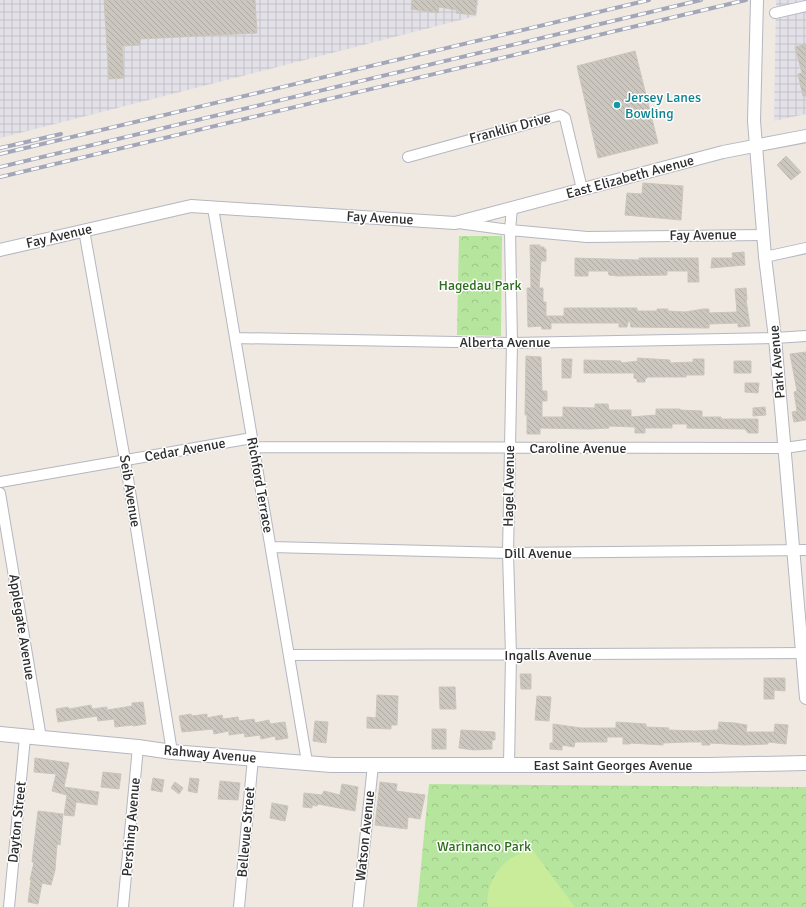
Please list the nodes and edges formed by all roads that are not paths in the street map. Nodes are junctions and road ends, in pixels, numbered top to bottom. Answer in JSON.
{"nodes":[{"id":1,"x":757,"y":0,"type":"edge"},
{"id":2,"x":806,"y":6,"type":"edge"},
{"id":3,"x":775,"y":13,"type":"dead end"},
{"id":4,"x":806,"y":136,"type":"edge"},
{"id":5,"x":757,"y":147,"type":"junction"},
{"id":6,"x":408,"y":157,"type":"dead end"},
{"id":7,"x":582,"y":189,"type":"junction"},
{"id":8,"x":213,"y":208,"type":"junction"},
{"id":9,"x":512,"y":208,"type":"junction"},
{"id":10,"x":455,"y":222,"type":"junction"},
{"id":11,"x":84,"y":230,"type":"junction"},
{"id":12,"x":510,"y":230,"type":"junction"},
{"id":13,"x":764,"y":235,"type":"junction"},
{"id":14,"x":806,"y":248,"type":"edge"},
{"id":15,"x":0,"y":250,"type":"edge"},
{"id":16,"x":765,"y":257,"type":"junction"},
{"id":17,"x":806,"y":336,"type":"edge"},
{"id":18,"x":235,"y":338,"type":"junction"},
{"id":19,"x":775,"y":338,"type":"junction"},
{"id":20,"x":512,"y":343,"type":"junction"},
{"id":21,"x":253,"y":443,"type":"junction"},
{"id":22,"x":806,"y":445,"type":"edge"},
{"id":23,"x":510,"y":448,"type":"junction"},
{"id":24,"x":785,"y":448,"type":"junction"},
{"id":25,"x":125,"y":460,"type":"junction"},
{"id":26,"x":0,"y":482,"type":"edge"},
{"id":27,"x":0,"y":493,"type":"edge"},
{"id":28,"x":271,"y":547,"type":"junction"},
{"id":29,"x":806,"y":550,"type":"edge"},
{"id":30,"x":794,"y":551,"type":"junction"},
{"id":31,"x":508,"y":553,"type":"junction"},
{"id":32,"x":804,"y":653,"type":"edge"},
{"id":33,"x":289,"y":655,"type":"junction"},
{"id":34,"x":511,"y":655,"type":"junction"},
{"id":35,"x":806,"y":698,"type":"edge"},
{"id":36,"x":0,"y":734,"type":"edge"},
{"id":37,"x":25,"y":737,"type":"junction"},
{"id":38,"x":41,"y":738,"type":"junction"},
{"id":39,"x":138,"y":747,"type":"junction"},
{"id":40,"x":172,"y":752,"type":"junction"},
{"id":41,"x":253,"y":758,"type":"junction"},
{"id":42,"x":307,"y":762,"type":"junction"},
{"id":43,"x":806,"y":764,"type":"edge"},
{"id":44,"x":373,"y":765,"type":"junction"},
{"id":45,"x":420,"y":765,"type":"joint"},
{"id":46,"x":509,"y":765,"type":"junction"},
{"id":47,"x":9,"y":907,"type":"edge"},
{"id":48,"x":123,"y":907,"type":"edge"},
{"id":49,"x":239,"y":907,"type":"edge"},
{"id":50,"x":358,"y":907,"type":"edge"}],
"edges":[{"from":1,"to":5,"type":"street","name":"Park Avenue"},
{"from":2,"to":3,"type":"street"},
{"from":4,"to":5,"type":"street","name":"East Elizabeth Avenue"},
{"from":5,"to":7,"type":"street","name":"East Elizabeth Avenue"},
{"from":5,"to":13,"type":"street","name":"Park Avenue"},
{"from":6,"to":7,"type":"street","name":"Franklin Drive"},
{"from":7,"to":9,"type":"street","name":"East Elizabeth Avenue"},
{"from":8,"to":10,"type":"street","name":"Fay Avenue"},
{"from":8,"to":11,"type":"street","name":"Fay Avenue"},
{"from":8,"to":18,"type":"street","name":"Richford Terrace"},
{"from":9,"to":10,"type":"street","name":"East Elizabeth Avenue"},
{"from":9,"to":12,"type":"street","name":"Hagel Avenue"},
{"from":10,"to":12,"type":"street","name":"Fay Avenue"},
{"from":11,"to":15,"type":"street","name":"Fay Avenue"},
{"from":11,"to":25,"type":"street","name":"Seib Avenue"},
{"from":12,"to":13,"type":"street","name":"Fay Avenue"},
{"from":12,"to":20,"type":"street","name":"Hagel Avenue"},
{"from":13,"to":16,"type":"street","name":"Park Avenue"},
{"from":14,"to":16,"type":"street"},
{"from":16,"to":19,"type":"street","name":"Park Avenue"},
{"from":17,"to":19,"type":"street","name":"Alberta Avenue"},
{"from":18,"to":20,"type":"street","name":"Alberta Avenue"},
{"from":18,"to":21,"type":"street","name":"Richford Terrace"},
{"from":19,"to":20,"type":"street","name":"Alberta Avenue"},
{"from":19,"to":24,"type":"street","name":"Park Avenue"},
{"from":20,"to":23,"type":"street","name":"Hagel Avenue"},
{"from":21,"to":23,"type":"street","name":"Caroline Avenue"},
{"from":21,"to":25,"type":"street","name":"Cedar Avenue"},
{"from":21,"to":28,"type":"street","name":"Richford Terrace"},
{"from":22,"to":24,"type":"street","name":"Caroline Avenue"},
{"from":23,"to":24,"type":"street","name":"Caroline Avenue"},
{"from":23,"to":31,"type":"street","name":"Hagel Avenue"},
{"from":24,"to":30,"type":"street","name":"Park Avenue"},
{"from":25,"to":26,"type":"street","name":"Cedar Avenue"},
{"from":25,"to":40,"type":"street","name":"Seib Avenue"},
{"from":27,"to":38,"type":"street","name":"Applegate Avenue"},
{"from":28,"to":31,"type":"street","name":"Dill Avenue"},
{"from":28,"to":33,"type":"street","name":"Richford Terrace"},
{"from":29,"to":30,"type":"street","name":"Dill Avenue"},
{"from":30,"to":31,"type":"street","name":"Dill Avenue"},
{"from":30,"to":32,"type":"street","name":"Park Avenue"},
{"from":31,"to":34,"type":"street","name":"Hagel Avenue"},
{"from":32,"to":34,"type":"street","name":"Ingalls Avenue"},
{"from":32,"to":35,"type":"street","name":"Park Avenue"},
{"from":33,"to":34,"type":"street","name":"Ingalls Avenue"},
{"from":33,"to":42,"type":"street","name":"Richford Terrace"},
{"from":34,"to":46,"type":"street","name":"Hagel Avenue"},
{"from":36,"to":37,"type":"main road","name":"Rahway Avenue"},
{"from":37,"to":38,"type":"main road","name":"Rahway Avenue"},
{"from":37,"to":47,"type":"street","name":"Dayton Street"},
{"from":38,"to":39,"type":"main road","name":"Rahway Avenue"},
{"from":39,"to":40,"type":"main road","name":"Rahway Avenue"},
{"from":39,"to":48,"type":"street","name":"Pershing Avenue"},
{"from":40,"to":41,"type":"main road","name":"Rahway Avenue"},
{"from":41,"to":42,"type":"main road","name":"Rahway Avenue"},
{"from":41,"to":49,"type":"street","name":"Bellevue Street"},
{"from":42,"to":44,"type":"main road","name":"Rahway Avenue"},
{"from":43,"to":46,"type":"main road","name":"East Saint Georges Avenue"},
{"from":44,"to":45,"type":"main road","name":"Rahway Avenue"},
{"from":44,"to":50,"type":"street","name":"Watson Avenue"},
{"from":45,"to":46,"type":"main road","name":"East Saint Georges Avenue"}]}
